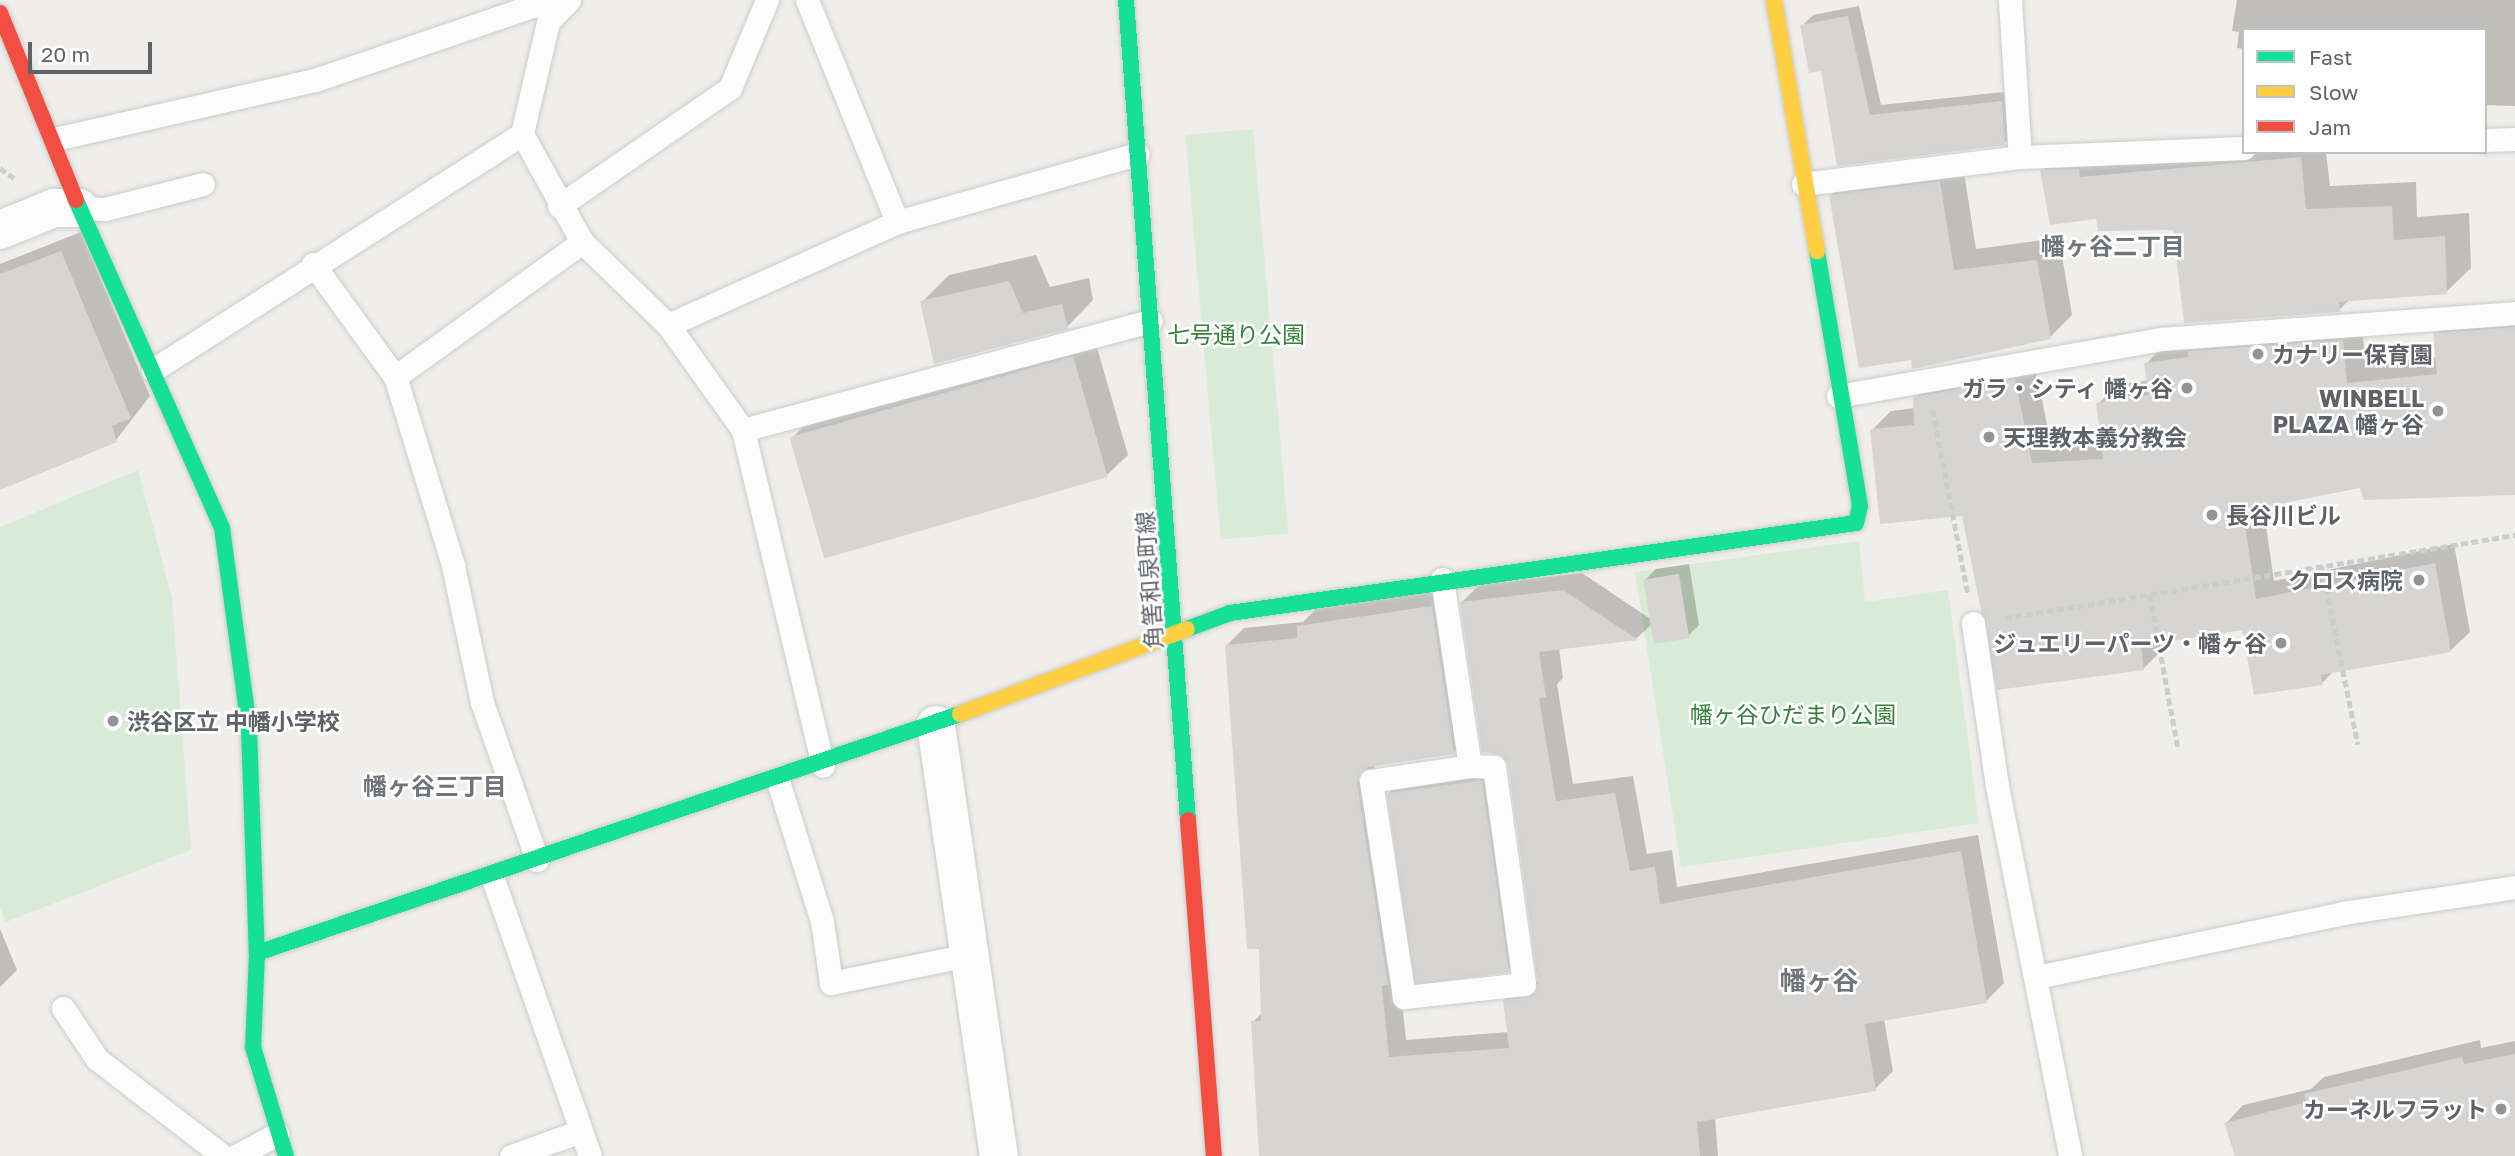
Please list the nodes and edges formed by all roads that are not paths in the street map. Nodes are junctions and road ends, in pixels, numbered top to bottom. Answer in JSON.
{"nodes":[{"id":1,"x":767,"y":0,"type":"edge"},
{"id":2,"x":807,"y":0,"type":"edge"},
{"id":3,"x":1126,"y":0,"type":"edge"},
{"id":4,"x":1774,"y":0,"type":"edge"},
{"id":5,"x":2010,"y":0,"type":"edge"},
{"id":6,"x":567,"y":1,"type":"edge"},
{"id":7,"x":0,"y":13,"type":"edge"},
{"id":8,"x":522,"y":134,"type":"junction"},
{"id":9,"x":55,"y":139,"type":"junction"},
{"id":10,"x":2515,"y":139,"type":"edge"},
{"id":11,"x":2487,"y":140,"type":"edge"},
{"id":12,"x":2242,"y":148,"type":"edge"},
{"id":13,"x":1138,"y":154,"type":"junction"},
{"id":14,"x":2020,"y":157,"type":"junction"},
{"id":15,"x":203,"y":184,"type":"dead end"},
{"id":16,"x":1803,"y":184,"type":"junction"},
{"id":17,"x":559,"y":206,"type":"junction"},
{"id":18,"x":79,"y":208,"type":"junction"},
{"id":19,"x":897,"y":222,"type":"junction"},
{"id":20,"x":0,"y":230,"type":"edge"},
{"id":21,"x":582,"y":242,"type":"junction"},
{"id":22,"x":313,"y":264,"type":"junction"},
{"id":23,"x":2515,"y":313,"type":"edge"},
{"id":24,"x":1152,"y":321,"type":"junction"},
{"id":25,"x":668,"y":325,"type":"junction"},
{"id":26,"x":153,"y":370,"type":"junction"},
{"id":27,"x":395,"y":377,"type":"junction"},
{"id":28,"x":1838,"y":396,"type":"junction"},
{"id":29,"x":743,"y":430,"type":"junction"},
{"id":30,"x":1442,"y":579,"type":"junction"},
{"id":31,"x":1973,"y":623,"type":"road end"},
{"id":32,"x":1176,"y":632,"type":"junction"},
{"id":33,"x":936,"y":725,"type":"junction"},
{"id":34,"x":824,"y":766,"type":"junction"},
{"id":35,"x":1470,"y":766,"type":"junction"},
{"id":36,"x":778,"y":781,"type":"junction"},
{"id":37,"x":537,"y":860,"type":"junction"},
{"id":38,"x":493,"y":879,"type":"junction"},
{"id":39,"x":2515,"y":887,"type":"edge"},
{"id":40,"x":257,"y":953,"type":"junction"},
{"id":41,"x":969,"y":955,"type":"junction"},
{"id":42,"x":2037,"y":977,"type":"junction"},
{"id":43,"x":63,"y":1009,"type":"dead end"},
{"id":44,"x":582,"y":1131,"type":"junction"},
{"id":45,"x":277,"y":1134,"type":"junction"},
{"id":46,"x":223,"y":1156,"type":"edge"},
{"id":47,"x":236,"y":1156,"type":"edge"},
{"id":48,"x":286,"y":1156,"type":"edge"},
{"id":49,"x":511,"y":1156,"type":"edge"},
{"id":50,"x":590,"y":1156,"type":"edge"},
{"id":51,"x":999,"y":1156,"type":"edge"},
{"id":52,"x":1214,"y":1156,"type":"edge"},
{"id":53,"x":2070,"y":1156,"type":"edge"}],
"edges":[{"from":1,"to":17,"type":"lane"},
{"from":2,"to":19,"type":"lane"},
{"from":3,"to":13,"type":"street","name":"角筈和泉町線"},
{"from":4,"to":16,"type":"street"},
{"from":5,"to":14,"type":"lane"},
{"from":6,"to":8,"type":"lane"},
{"from":6,"to":9,"type":"lane"},
{"from":7,"to":9,"type":"street"},
{"from":8,"to":17,"type":"lane"},
{"from":8,"to":22,"type":"lane"},
{"from":9,"to":18,"type":"street"},
{"from":10,"to":11,"type":"lane"},
{"from":12,"to":14,"type":"lane"},
{"from":13,"to":19,"type":"lane"},
{"from":13,"to":24,"type":"street","name":"角筈和泉町線"},
{"from":14,"to":16,"type":"lane"},
{"from":15,"to":18,"type":"lane"},
{"from":16,"to":28,"type":"street"},
{"from":17,"to":21,"type":"lane"},
{"from":18,"to":20,"type":"street"},
{"from":18,"to":26,"type":"street"},
{"from":19,"to":25,"type":"lane"},
{"from":21,"to":25,"type":"lane"},
{"from":21,"to":27,"type":"lane"},
{"from":22,"to":26,"type":"lane"},
{"from":22,"to":27,"type":"lane"},
{"from":23,"to":28,"type":"lane"},
{"from":24,"to":29,"type":"lane"},
{"from":24,"to":32,"type":"street","name":"角筈和泉町線"},
{"from":25,"to":29,"type":"lane"},
{"from":26,"to":40,"type":"street"},
{"from":27,"to":37,"type":"lane"},
{"from":28,"to":30,"type":"street"},
{"from":29,"to":34,"type":"lane"},
{"from":30,"to":32,"type":"street"},
{"from":30,"to":35,"type":"lane"},
{"from":31,"to":42,"type":"lane"},
{"from":32,"to":33,"type":"street"},
{"from":32,"to":52,"type":"street","name":"角筈和泉町線"},
{"from":33,"to":34,"type":"street"},
{"from":33,"to":41,"type":"street"},
{"from":34,"to":36,"type":"street"},
{"from":35,"to":35,"type":"lane"},
{"from":36,"to":37,"type":"street"},
{"from":36,"to":41,"type":"lane"},
{"from":37,"to":38,"type":"street"},
{"from":38,"to":40,"type":"street"},
{"from":38,"to":44,"type":"lane"},
{"from":39,"to":42,"type":"lane"},
{"from":40,"to":45,"type":"street"},
{"from":41,"to":51,"type":"street"},
{"from":42,"to":53,"type":"lane"},
{"from":43,"to":46,"type":"lane"},
{"from":44,"to":49,"type":"lane"},
{"from":44,"to":50,"type":"lane"},
{"from":45,"to":47,"type":"lane"},
{"from":45,"to":48,"type":"street"}]}
